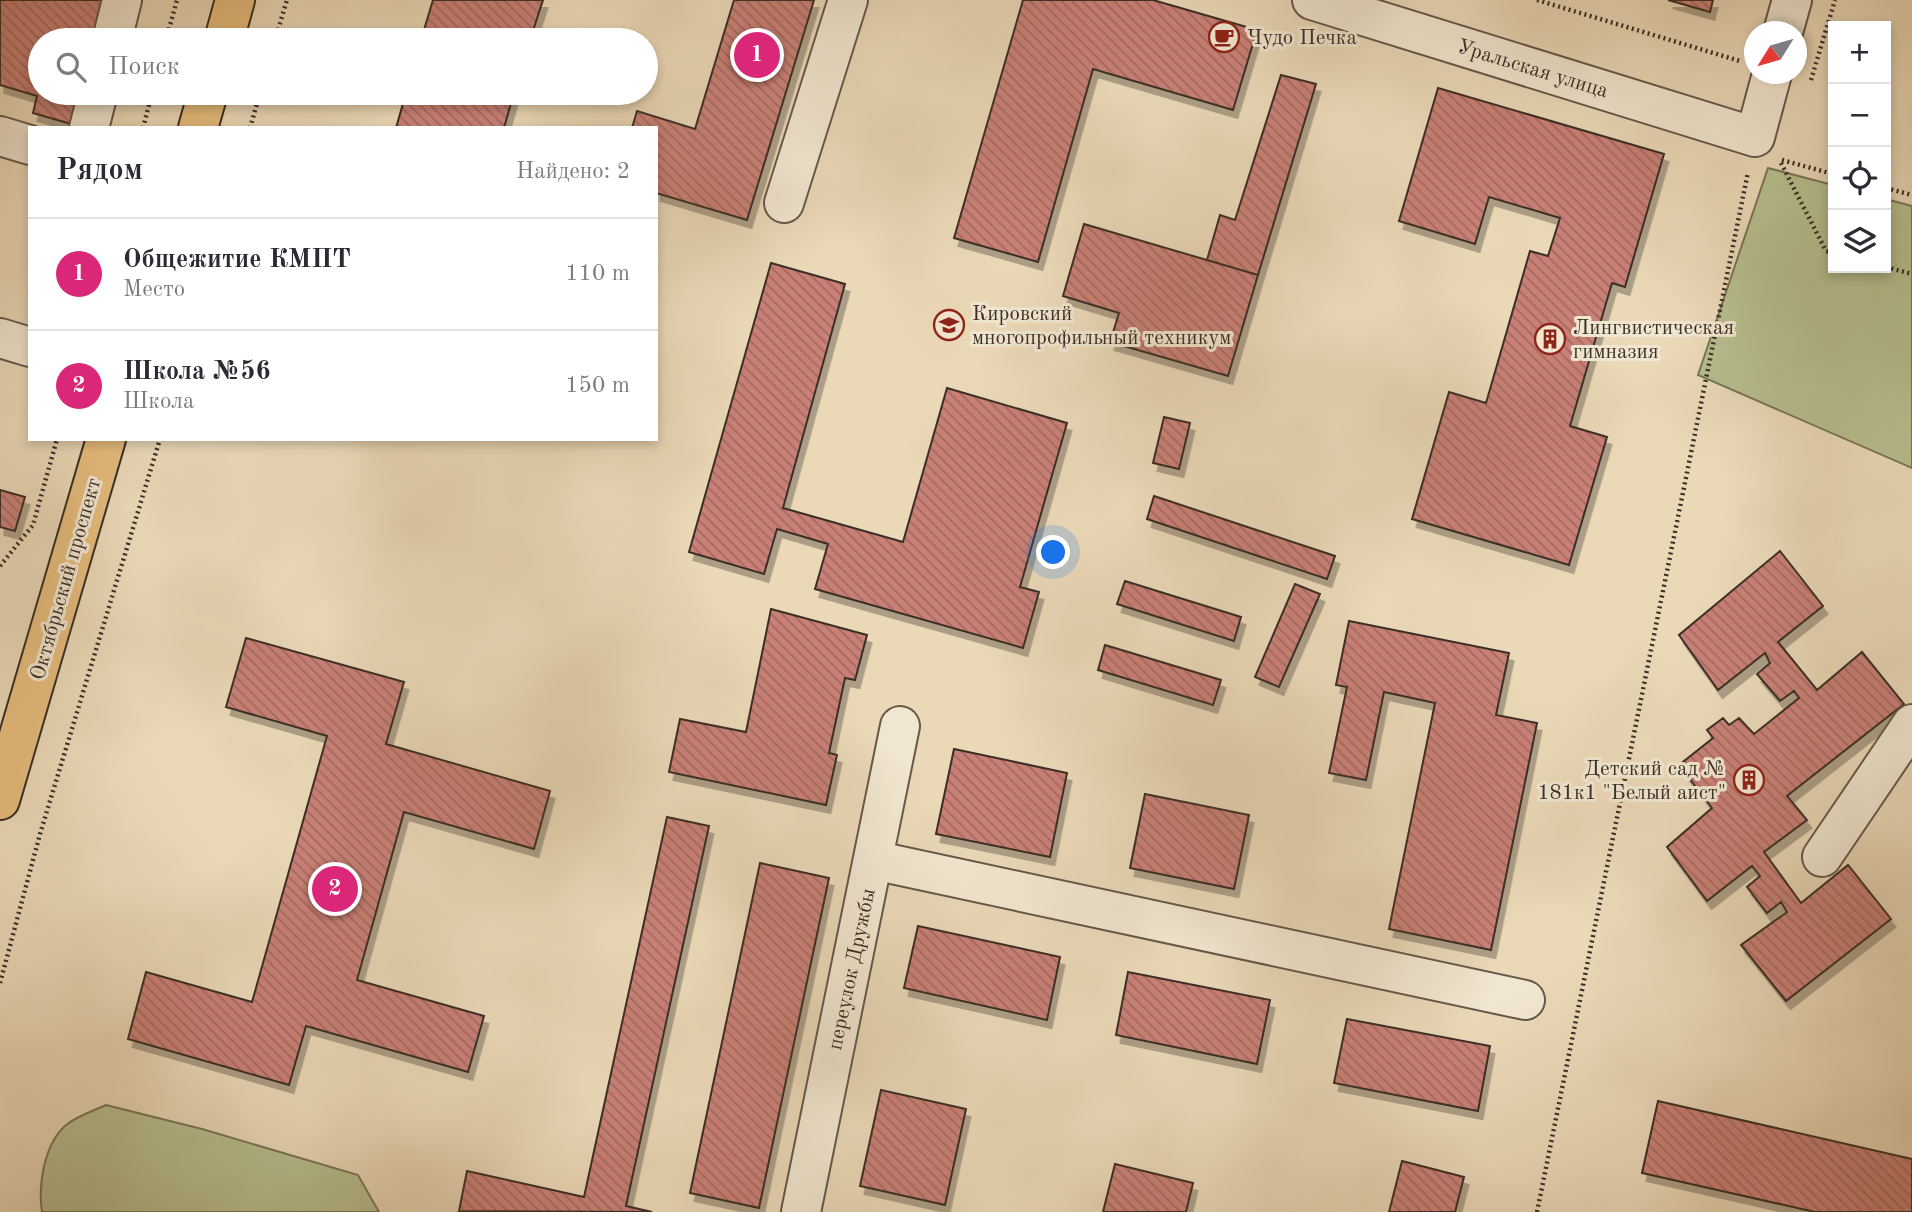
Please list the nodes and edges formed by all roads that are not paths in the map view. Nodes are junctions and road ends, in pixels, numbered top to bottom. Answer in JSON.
{"nodes":[{"id":1,"x":122,"y":0,"type":"edge"},
{"id":2,"x":235,"y":0,"type":"edge"},
{"id":3,"x":848,"y":0,"type":"edge"},
{"id":4,"x":1312,"y":0,"type":"edge"},
{"id":5,"x":1792,"y":0,"type":"edge"},
{"id":6,"x":1786,"y":21,"type":"edge"},
{"id":7,"x":115,"y":28,"type":"edge"},
{"id":8,"x":227,"y":28,"type":"edge"},
{"id":9,"x":1757,"y":84,"type":"edge"},
{"id":10,"x":95,"y":105,"type":"edge"},
{"id":11,"x":205,"y":105,"type":"edge"},
{"id":12,"x":90,"y":126,"type":"edge"},
{"id":13,"x":199,"y":126,"type":"edge"},
{"id":14,"x":0,"y":136,"type":"edge"},
{"id":15,"x":28,"y":144,"type":"edge"},
{"id":16,"x":784,"y":203,"type":"dead end"},
{"id":17,"x":0,"y":338,"type":"edge"},
{"id":18,"x":28,"y":346,"type":"edge"},
{"id":19,"x":105,"y":441,"type":"edge"},
{"id":20,"x":1912,"y":724,"type":"edge"},
{"id":21,"x":900,"y":726,"type":"dead end"},
{"id":22,"x":0,"y":800,"type":"edge"},
{"id":23,"x":1822,"y":857,"type":"dead end"},
{"id":24,"x":873,"y":860,"type":"junction"},
{"id":25,"x":1525,"y":1000,"type":"dead end"},
{"id":26,"x":801,"y":1212,"type":"edge"}],
"edges":[{"from":1,"to":7,"type":"street"},
{"from":2,"to":8,"type":"main road"},
{"from":3,"to":16,"type":"street"},
{"from":4,"to":9,"type":"street","name":"Уральская улица"},
{"from":5,"to":6,"type":"street"},
{"from":10,"to":12,"type":"street"},
{"from":11,"to":13,"type":"main road"},
{"from":14,"to":15,"type":"street"},
{"from":17,"to":18,"type":"street"},
{"from":19,"to":22,"type":"main road","name":"Октябрьский проспект"},
{"from":20,"to":23,"type":"street"},
{"from":21,"to":24,"type":"street","name":"переулок Дружбы"},
{"from":24,"to":25,"type":"street"},
{"from":24,"to":26,"type":"street","name":"переулок Дружбы"}]}
